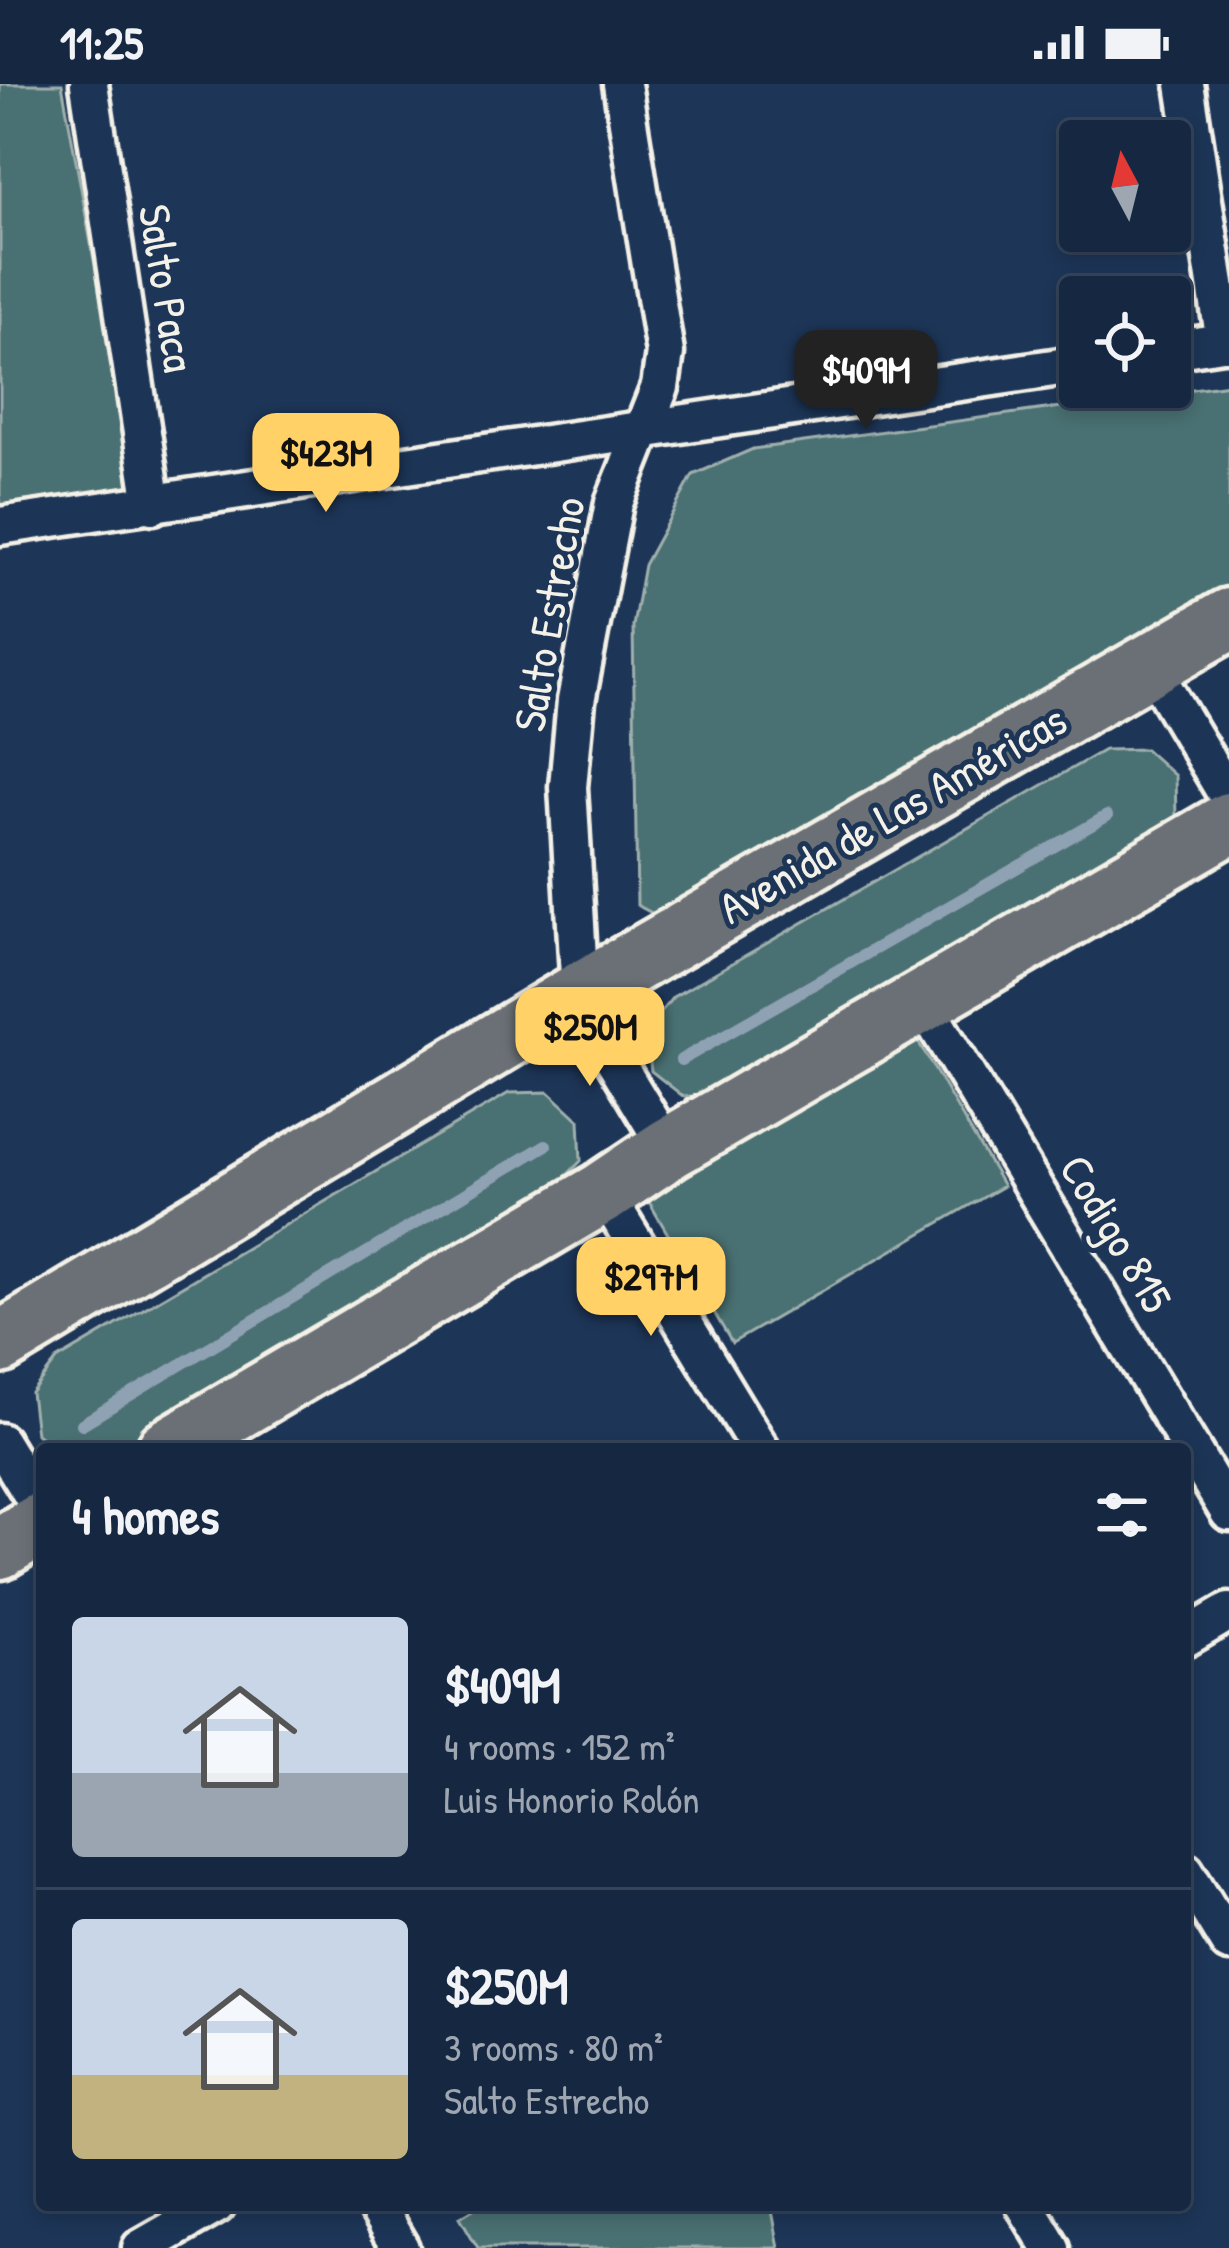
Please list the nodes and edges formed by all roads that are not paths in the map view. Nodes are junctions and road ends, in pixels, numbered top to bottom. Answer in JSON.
{"nodes":[{"id":1,"x":89,"y":84,"type":"edge"},
{"id":2,"x":622,"y":84,"type":"edge"},
{"id":3,"x":1185,"y":84,"type":"edge"},
{"id":4,"x":1227,"y":342,"type":"edge"},
{"id":5,"x":1191,"y":347,"type":"edge"},
{"id":6,"x":1059,"y":367,"type":"edge"},
{"id":7,"x":640,"y":429,"type":"junction"},
{"id":8,"x":153,"y":506,"type":"junction"},
{"id":9,"x":0,"y":526,"type":"edge"},
{"id":10,"x":1229,"y":620,"type":"edge"},
{"id":11,"x":1150,"y":664,"type":"junction"},
{"id":12,"x":1229,"y":798,"type":"edge"},
{"id":13,"x":1229,"y":823,"type":"edge"},
{"id":14,"x":580,"y":993,"type":"junction"},
{"id":15,"x":923,"y":1004,"type":"junction"},
{"id":16,"x":668,"y":1149,"type":"junction"},
{"id":17,"x":604,"y":1192,"type":"junction"},
{"id":18,"x":0,"y":1343,"type":"edge"},
{"id":19,"x":0,"y":1442,"type":"edge"},
{"id":20,"x":178,"y":1443,"type":"edge"},
{"id":21,"x":756,"y":1443,"type":"edge"},
{"id":22,"x":1187,"y":1443,"type":"edge"},
{"id":23,"x":1191,"y":1449,"type":"edge"},
{"id":24,"x":36,"y":1501,"type":"edge"},
{"id":25,"x":1229,"y":1512,"type":"edge"},
{"id":26,"x":36,"y":1527,"type":"edge"},
{"id":27,"x":0,"y":1548,"type":"edge"},
{"id":28,"x":1229,"y":1612,"type":"edge"},
{"id":29,"x":1191,"y":1634,"type":"edge"},
{"id":30,"x":1191,"y":1881,"type":"edge"},
{"id":31,"x":1229,"y":1943,"type":"edge"},
{"id":32,"x":206,"y":2211,"type":"edge"},
{"id":33,"x":378,"y":2211,"type":"edge"},
{"id":34,"x":1029,"y":2211,"type":"edge"},
{"id":35,"x":141,"y":2248,"type":"edge"},
{"id":36,"x":400,"y":2248,"type":"edge"},
{"id":37,"x":1051,"y":2248,"type":"edge"}],
"edges":[{"from":1,"to":8,"type":"street","name":"Salto Paca"},
{"from":2,"to":7,"type":"street","name":"Salto Estrecho"},
{"from":3,"to":4,"type":"street"},
{"from":4,"to":5,"type":"street"},
{"from":6,"to":7,"type":"street"},
{"from":7,"to":8,"type":"street"},
{"from":7,"to":14,"type":"street","name":"Salto Estrecho"},
{"from":8,"to":9,"type":"street"},
{"from":10,"to":11,"type":"main road","name":"Avenida de Las Américas"},
{"from":11,"to":12,"type":"street"},
{"from":11,"to":14,"type":"main road","name":"Avenida de Las Américas"},
{"from":13,"to":15,"type":"main road"},
{"from":14,"to":16,"type":"street","name":"Salto Estrecho"},
{"from":14,"to":18,"type":"main road","name":"Avenida de Las Américas"},
{"from":15,"to":16,"type":"main road"},
{"from":15,"to":22,"type":"street","name":"Codigo 815"},
{"from":16,"to":17,"type":"main road"},
{"from":17,"to":20,"type":"main road"},
{"from":17,"to":21,"type":"street"},
{"from":19,"to":24,"type":"street"},
{"from":23,"to":25,"type":"street","name":"Codigo 815"},
{"from":26,"to":27,"type":"main road"},
{"from":28,"to":29,"type":"street"},
{"from":30,"to":31,"type":"street"},
{"from":32,"to":35,"type":"street"},
{"from":33,"to":36,"type":"street"},
{"from":34,"to":37,"type":"street"}]}
